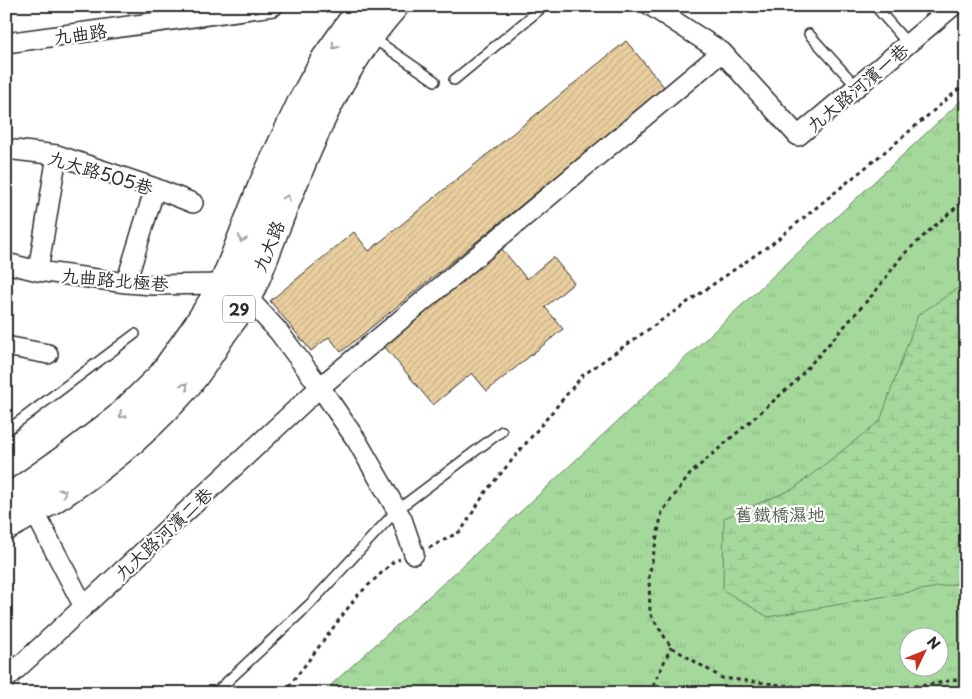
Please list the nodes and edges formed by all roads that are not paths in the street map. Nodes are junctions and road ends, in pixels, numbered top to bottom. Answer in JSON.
{"nodes":[{"id":1,"x":274,"y":6,"type":"edge"},
{"id":2,"x":544,"y":6,"type":"edge"},
{"id":3,"x":651,"y":6,"type":"edge"},
{"id":4,"x":875,"y":6,"type":"edge"},
{"id":5,"x":953,"y":6,"type":"edge"},
{"id":6,"x":213,"y":10,"type":"edge"},
{"id":7,"x":374,"y":15,"type":"edge"},
{"id":8,"x":809,"y":34,"type":"dead end"},
{"id":9,"x":6,"y":43,"type":"edge"},
{"id":10,"x":908,"y":44,"type":"junction"},
{"id":11,"x":722,"y":52,"type":"junction"},
{"id":12,"x":454,"y":80,"type":"dead end"},
{"id":13,"x":435,"y":81,"type":"dead end"},
{"id":14,"x":857,"y":87,"type":"junction"},
{"id":15,"x":6,"y":148,"type":"edge"},
{"id":16,"x":57,"y":155,"type":"junction"},
{"id":17,"x":155,"y":188,"type":"junction"},
{"id":18,"x":193,"y":203,"type":"dead end"},
{"id":19,"x":6,"y":263,"type":"edge"},
{"id":20,"x":38,"y":271,"type":"junction"},
{"id":21,"x":126,"y":283,"type":"junction"},
{"id":22,"x":235,"y":291,"type":"junction"},
{"id":23,"x":135,"y":334,"type":"dead end"},
{"id":24,"x":6,"y":346,"type":"edge"},
{"id":25,"x":48,"y":354,"type":"dead end"},
{"id":26,"x":320,"y":386,"type":"junction"},
{"id":27,"x":6,"y":431,"type":"edge"},
{"id":28,"x":502,"y":431,"type":"dead end"},
{"id":29,"x":6,"y":498,"type":"edge"},
{"id":30,"x":397,"y":510,"type":"junction"},
{"id":31,"x":34,"y":511,"type":"junction"},
{"id":32,"x":6,"y":526,"type":"edge"},
{"id":33,"x":414,"y":554,"type":"road end"},
{"id":34,"x":84,"y":607,"type":"junction"},
{"id":35,"x":6,"y":679,"type":"edge"},
{"id":36,"x":215,"y":693,"type":"edge"}],
"edges":[{"from":1,"to":6,"type":"street","name":"九曲路"},
{"from":2,"to":12,"type":"lane"},
{"from":3,"to":11,"type":"street","name":"九大路河濱一巷"},
{"from":4,"to":10,"type":"lane"},
{"from":5,"to":10,"type":"street","name":"九大路河濱一巷"},
{"from":6,"to":9,"type":"street","name":"九曲路"},
{"from":7,"to":13,"type":"lane"},
{"from":7,"to":22,"type":"main road","name":"九大路","number":"29"},
{"from":8,"to":14,"type":"lane"},
{"from":10,"to":14,"type":"street","name":"九大路河濱一巷"},
{"from":11,"to":14,"type":"street","name":"九大路河濱一巷"},
{"from":11,"to":26,"type":"street","name":"九大路河濱二巷"},
{"from":15,"to":16,"type":"street","name":"九大路505巷"},
{"from":16,"to":17,"type":"street","name":"九大路505巷"},
{"from":16,"to":20,"type":"street"},
{"from":17,"to":18,"type":"street","name":"九大路505巷"},
{"from":17,"to":21,"type":"street"},
{"from":19,"to":20,"type":"street","name":"九曲路北極巷"},
{"from":20,"to":21,"type":"street","name":"九曲路北極巷"},
{"from":21,"to":22,"type":"street","name":"九曲路北極巷"},
{"from":22,"to":26,"type":"street"},
{"from":22,"to":29,"type":"main road","name":"九大路","number":"29","one_way":true},
{"from":31,"to":22,"type":"main road","name":"九大路","number":"29","one_way":true},
{"from":23,"to":27,"type":"lane"},
{"from":24,"to":25,"type":"street"},
{"from":26,"to":30,"type":"street"},
{"from":26,"to":34,"type":"street","name":"九大路河濱二巷"},
{"from":28,"to":30,"type":"lane"},
{"from":30,"to":33,"type":"street"},
{"from":30,"to":36,"type":"lane"},
{"from":31,"to":32,"type":"main road","name":"九大路","number":"29"},
{"from":31,"to":34,"type":"street"},
{"from":34,"to":35,"type":"street","name":"九大路河濱二巷"}]}
